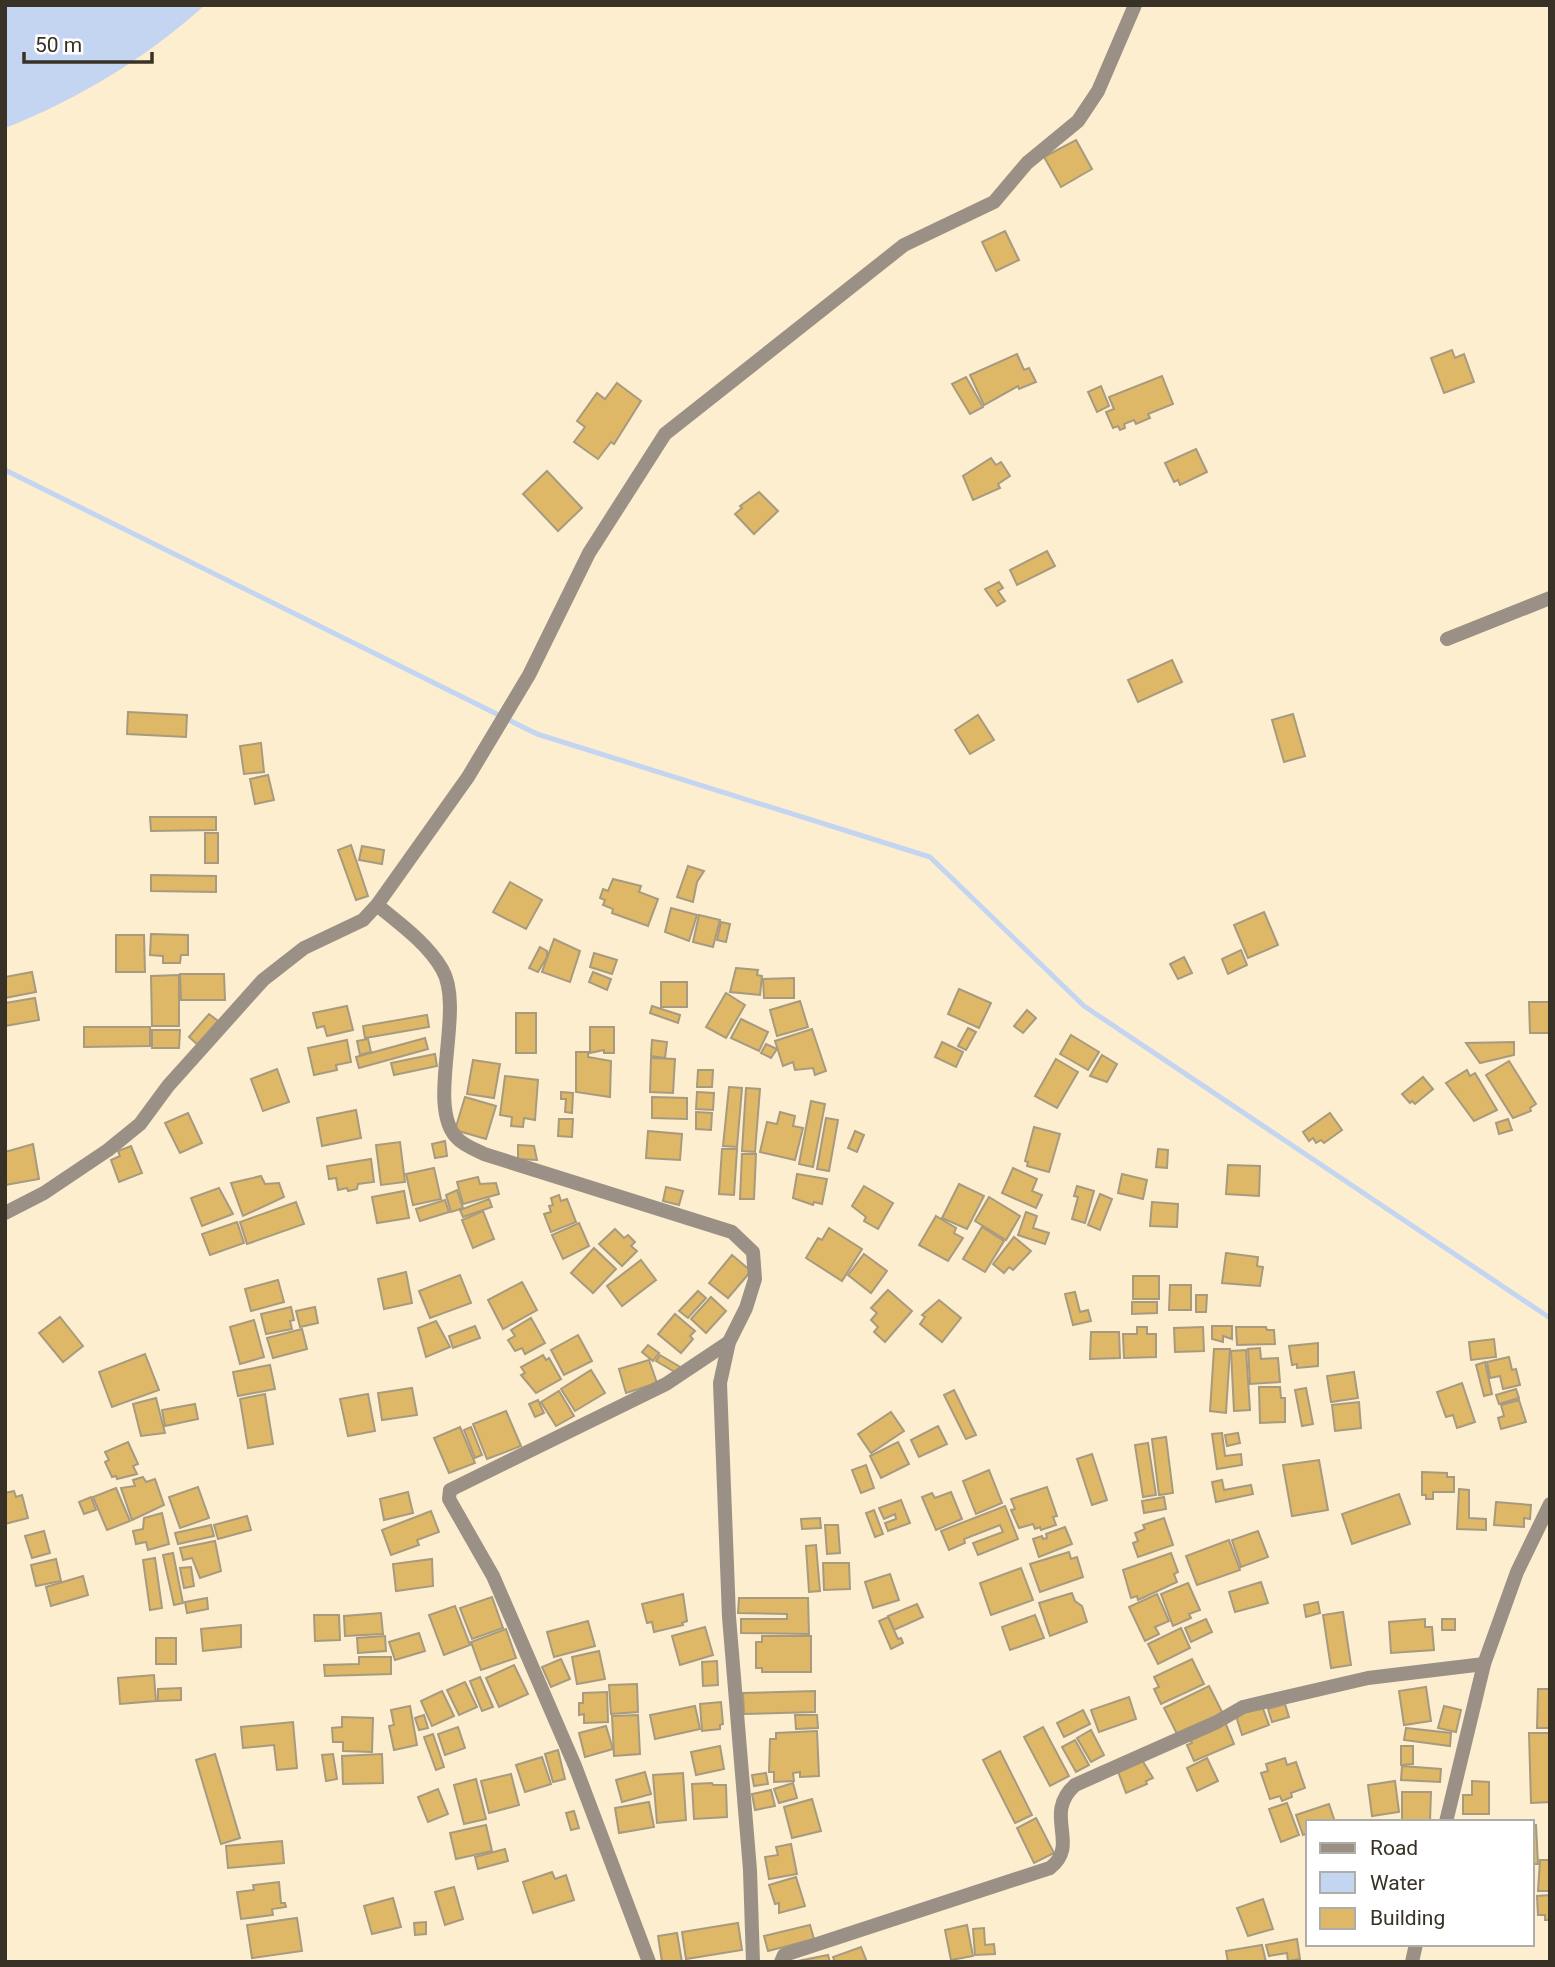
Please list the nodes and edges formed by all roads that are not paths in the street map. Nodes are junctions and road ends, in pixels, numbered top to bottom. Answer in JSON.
{"nodes":[{"id":1,"x":1135,"y":5,"type":"edge"},
{"id":2,"x":1550,"y":598,"type":"edge"},
{"id":3,"x":1447,"y":639,"type":"dead end"},
{"id":4,"x":377,"y":905,"type":"junction"},
{"id":5,"x":5,"y":1213,"type":"edge"},
{"id":6,"x":729,"y":1342,"type":"junction"},
{"id":7,"x":1550,"y":1504,"type":"edge"},
{"id":8,"x":1484,"y":1664,"type":"junction"},
{"id":9,"x":1446,"y":1820,"type":"edge"},
{"id":10,"x":649,"y":1962,"type":"edge"},
{"id":11,"x":753,"y":1962,"type":"edge"},
{"id":12,"x":781,"y":1962,"type":"edge"}],
"edges":[{"from":1,"to":4,"type":"street"},
{"from":2,"to":3,"type":"street"},
{"from":4,"to":5,"type":"street"},
{"from":4,"to":6,"type":"street"},
{"from":6,"to":10,"type":"street"},
{"from":6,"to":11,"type":"street"},
{"from":7,"to":8,"type":"street"},
{"from":8,"to":9,"type":"street"},
{"from":8,"to":12,"type":"street"}]}
